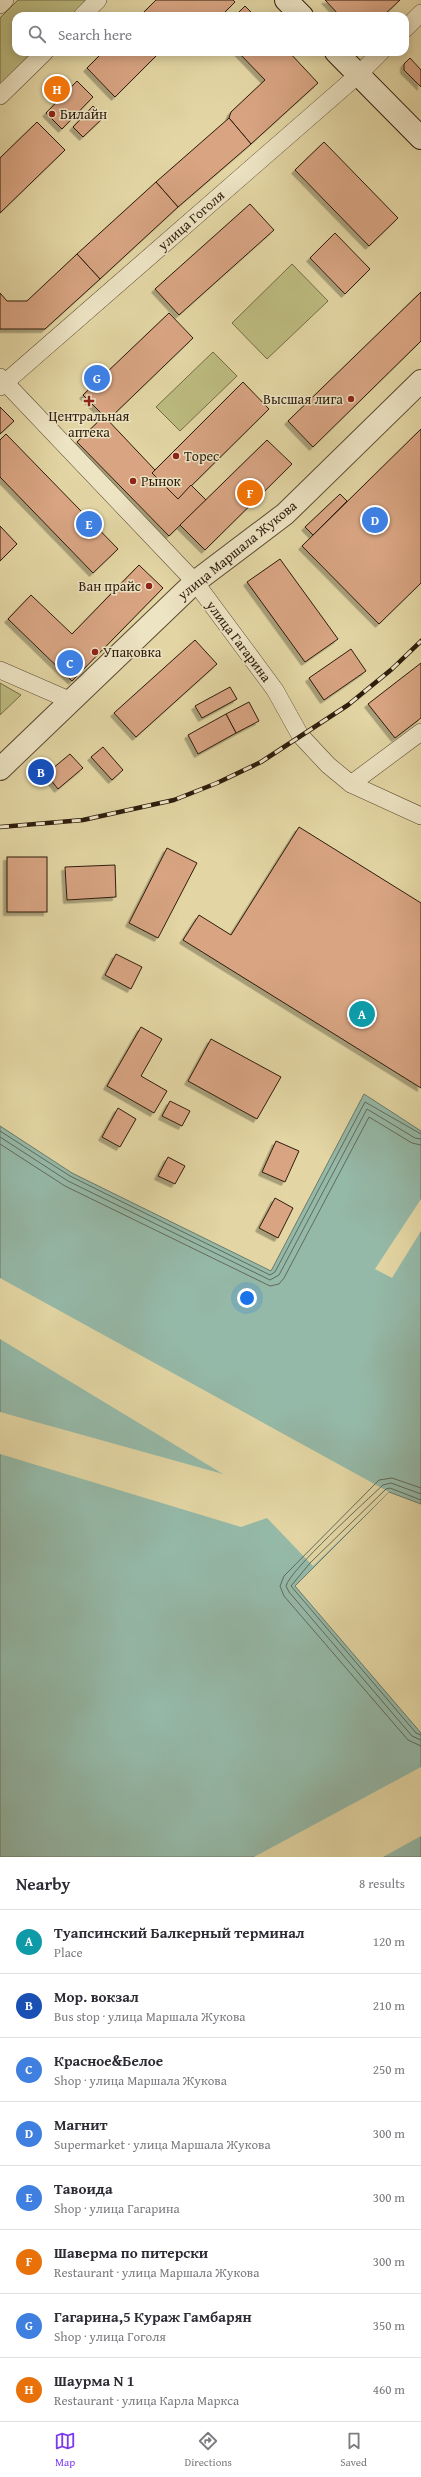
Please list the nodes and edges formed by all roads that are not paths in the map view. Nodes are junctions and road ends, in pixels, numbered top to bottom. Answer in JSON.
{"nodes":[{"id":1,"x":5,"y":0,"type":"edge"},
{"id":2,"x":98,"y":0,"type":"edge"},
{"id":3,"x":286,"y":0,"type":"edge"},
{"id":4,"x":0,"y":5,"type":"edge"},
{"id":5,"x":86,"y":12,"type":"edge"},
{"id":6,"x":298,"y":12,"type":"edge"},
{"id":7,"x":421,"y":13,"type":"edge"},
{"id":8,"x":409,"y":25,"type":"edge"},
{"id":9,"x":41,"y":56,"type":"edge"},
{"id":10,"x":340,"y":56,"type":"edge"},
{"id":11,"x":377,"y":56,"type":"edge"},
{"id":12,"x":358,"y":75,"type":"junction"},
{"id":13,"x":0,"y":96,"type":"edge"},
{"id":14,"x":421,"y":138,"type":"edge"},
{"id":15,"x":421,"y":381,"type":"edge"},
{"id":16,"x":2,"y":382,"type":"edge"},
{"id":17,"x":195,"y":582,"type":"junction"},
{"id":18,"x":0,"y":670,"type":"edge"},
{"id":19,"x":69,"y":700,"type":"junction"},
{"id":20,"x":421,"y":732,"type":"edge"},
{"id":21,"x":0,"y":768,"type":"edge"},
{"id":22,"x":351,"y":784,"type":"junction"},
{"id":23,"x":421,"y":816,"type":"edge"}],
"edges":[{"from":1,"to":4,"type":"street"},
{"from":2,"to":5,"type":"street"},
{"from":3,"to":6,"type":"street"},
{"from":7,"to":8,"type":"street"},
{"from":9,"to":13,"type":"street"},
{"from":10,"to":12,"type":"street"},
{"from":11,"to":12,"type":"street","name":"улица Гоголя"},
{"from":12,"to":14,"type":"street"},
{"from":12,"to":16,"type":"street","name":"улица Гоголя"},
{"from":15,"to":17,"type":"street","name":"улица Маршала Жукова"},
{"from":16,"to":17,"type":"street","name":"улица Гагарина"},
{"from":17,"to":19,"type":"street","name":"улица Маршала Жукова"},
{"from":17,"to":22,"type":"street","name":"улица Гагарина"},
{"from":18,"to":19,"type":"street"},
{"from":19,"to":21,"type":"street","name":"улица Маршала Жукова"},
{"from":20,"to":22,"type":"street"},
{"from":22,"to":23,"type":"street","name":"улица Гагарина"}]}
